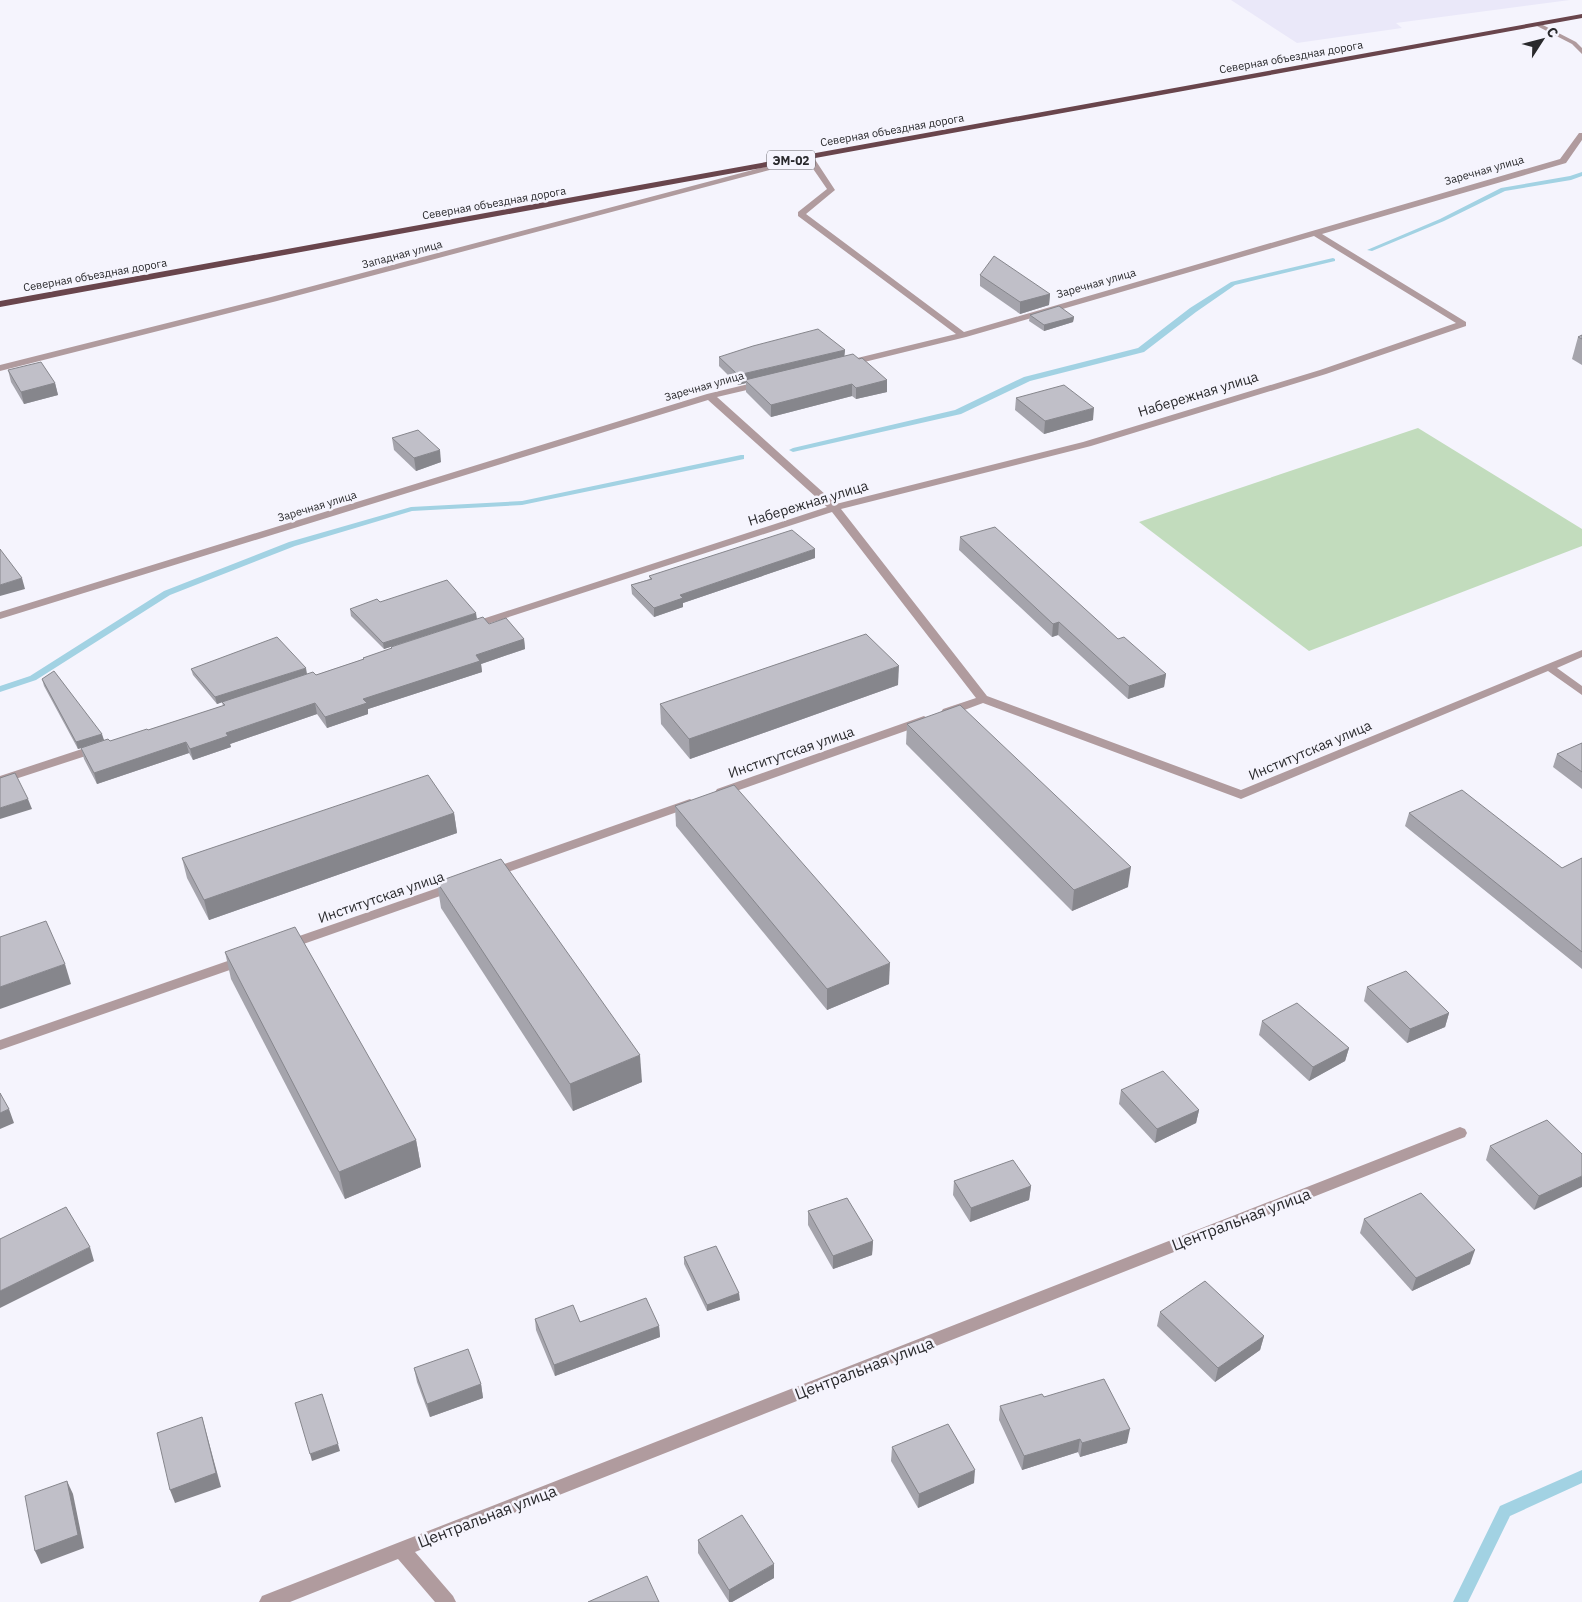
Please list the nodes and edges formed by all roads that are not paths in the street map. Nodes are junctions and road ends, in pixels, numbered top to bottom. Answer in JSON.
{"nodes":[{"id":1,"x":1582,"y":16,"type":"edge"},
{"id":2,"x":1536,"y":24,"type":"junction"},
{"id":3,"x":1582,"y":52,"type":"edge"},
{"id":4,"x":1582,"y":135,"type":"edge"},
{"id":5,"x":809,"y":157,"type":"junction"},
{"id":6,"x":1315,"y":233,"type":"junction"},
{"id":7,"x":0,"y":304,"type":"edge"},
{"id":8,"x":963,"y":335,"type":"junction"},
{"id":9,"x":841,"y":364,"type":"edge"},
{"id":10,"x":0,"y":368,"type":"edge"},
{"id":11,"x":776,"y":380,"type":"edge"},
{"id":12,"x":710,"y":396,"type":"junction"},
{"id":13,"x":834,"y":508,"type":"junction"},
{"id":14,"x":0,"y":616,"type":"edge"},
{"id":15,"x":464,"y":629,"type":"edge"},
{"id":16,"x":1582,"y":653,"type":"edge"},
{"id":17,"x":1549,"y":667,"type":"junction"},
{"id":18,"x":1582,"y":691,"type":"edge"},
{"id":19,"x":983,"y":699,"type":"junction"},
{"id":20,"x":104,"y":746,"type":"edge"},
{"id":21,"x":0,"y":780,"type":"edge"},
{"id":22,"x":277,"y":949,"type":"edge"},
{"id":23,"x":258,"y":955,"type":"edge"},
{"id":24,"x":0,"y":1045,"type":"edge"},
{"id":25,"x":1460,"y":1133,"type":"dead end"},
{"id":26,"x":402,"y":1550,"type":"junction"},
{"id":27,"x":268,"y":1602,"type":"edge"},
{"id":28,"x":447,"y":1602,"type":"edge"}],
"edges":[{"from":1,"to":2,"type":"highway","name":"Северная объездная дорога","number":"ЭМ-02"},
{"from":2,"to":3,"type":"street"},
{"from":2,"to":5,"type":"highway","name":"Северная объездная дорога","number":"ЭМ-02"},
{"from":4,"to":6,"type":"street","name":"Заречная улица"},
{"from":5,"to":7,"type":"highway","name":"Северная объездная дорога","number":"ЭМ-02"},
{"from":5,"to":8,"type":"street"},
{"from":5,"to":10,"type":"street","name":"Западная улица"},
{"from":6,"to":8,"type":"street","name":"Заречная улица"},
{"from":6,"to":13,"type":"street","name":"Набережная улица"},
{"from":8,"to":9,"type":"street","name":"Заречная улица"},
{"from":11,"to":12,"type":"street","name":"Заречная улица"},
{"from":12,"to":13,"type":"street"},
{"from":12,"to":14,"type":"street","name":"Заречная улица"},
{"from":13,"to":15,"type":"street","name":"Набережная улица"},
{"from":13,"to":19,"type":"street"},
{"from":16,"to":17,"type":"street","name":"Институтская улица"},
{"from":17,"to":18,"type":"street"},
{"from":17,"to":19,"type":"street","name":"Институтская улица"},
{"from":19,"to":22,"type":"street","name":"Институтская улица"},
{"from":20,"to":21,"type":"street"},
{"from":23,"to":24,"type":"street"},
{"from":25,"to":26,"type":"street","name":"Центральная улица"},
{"from":26,"to":27,"type":"street","name":"Центральная улица"},
{"from":26,"to":28,"type":"street"}]}
